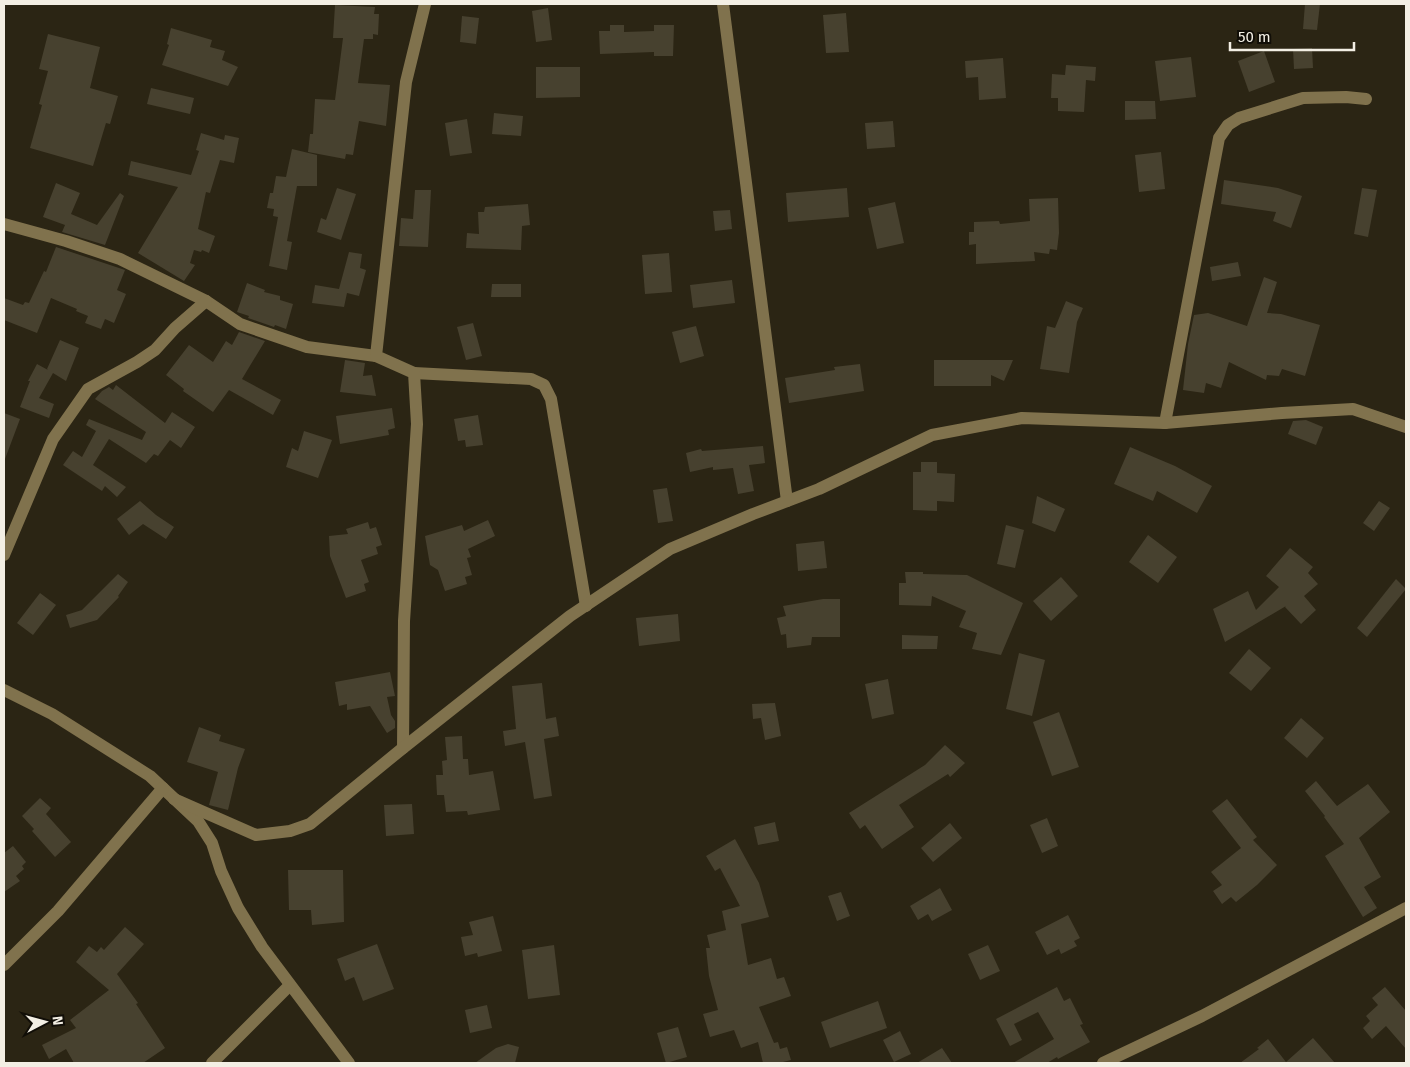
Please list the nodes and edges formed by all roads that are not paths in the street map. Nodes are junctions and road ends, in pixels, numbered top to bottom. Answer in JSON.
{"nodes":[{"id":1,"x":425,"y":4,"type":"edge"},
{"id":2,"x":723,"y":4,"type":"edge"},
{"id":3,"x":1366,"y":99,"type":"dead end"},
{"id":4,"x":4,"y":224,"type":"edge"},
{"id":5,"x":206,"y":301,"type":"junction"},
{"id":6,"x":376,"y":356,"type":"junction"},
{"id":7,"x":414,"y":373,"type":"junction"},
{"id":8,"x":1165,"y":423,"type":"junction"},
{"id":9,"x":1406,"y":426,"type":"edge"},
{"id":10,"x":786,"y":501,"type":"junction"},
{"id":11,"x":4,"y":555,"type":"edge"},
{"id":12,"x":586,"y":606,"type":"junction"},
{"id":13,"x":4,"y":690,"type":"edge"},
{"id":14,"x":402,"y":748,"type":"junction"},
{"id":15,"x":163,"y":788,"type":"junction"},
{"id":16,"x":174,"y":799,"type":"junction"},
{"id":17,"x":1406,"y":908,"type":"edge"},
{"id":18,"x":4,"y":965,"type":"edge"},
{"id":19,"x":290,"y":984,"type":"junction"},
{"id":20,"x":212,"y":1063,"type":"edge"},
{"id":21,"x":349,"y":1063,"type":"edge"},
{"id":22,"x":1103,"y":1063,"type":"edge"}],
"edges":[{"from":1,"to":6,"type":"street"},
{"from":2,"to":10,"type":"street"},
{"from":3,"to":8,"type":"street"},
{"from":4,"to":5,"type":"street"},
{"from":5,"to":6,"type":"street"},
{"from":5,"to":11,"type":"street"},
{"from":6,"to":7,"type":"street"},
{"from":7,"to":12,"type":"street"},
{"from":7,"to":14,"type":"street"},
{"from":8,"to":9,"type":"street"},
{"from":8,"to":10,"type":"street"},
{"from":10,"to":12,"type":"street"},
{"from":12,"to":14,"type":"street"},
{"from":13,"to":15,"type":"street"},
{"from":14,"to":16,"type":"street"},
{"from":15,"to":16,"type":"street"},
{"from":15,"to":18,"type":"street"},
{"from":16,"to":19,"type":"street"},
{"from":17,"to":22,"type":"street"},
{"from":19,"to":20,"type":"street"},
{"from":19,"to":21,"type":"street"}]}
